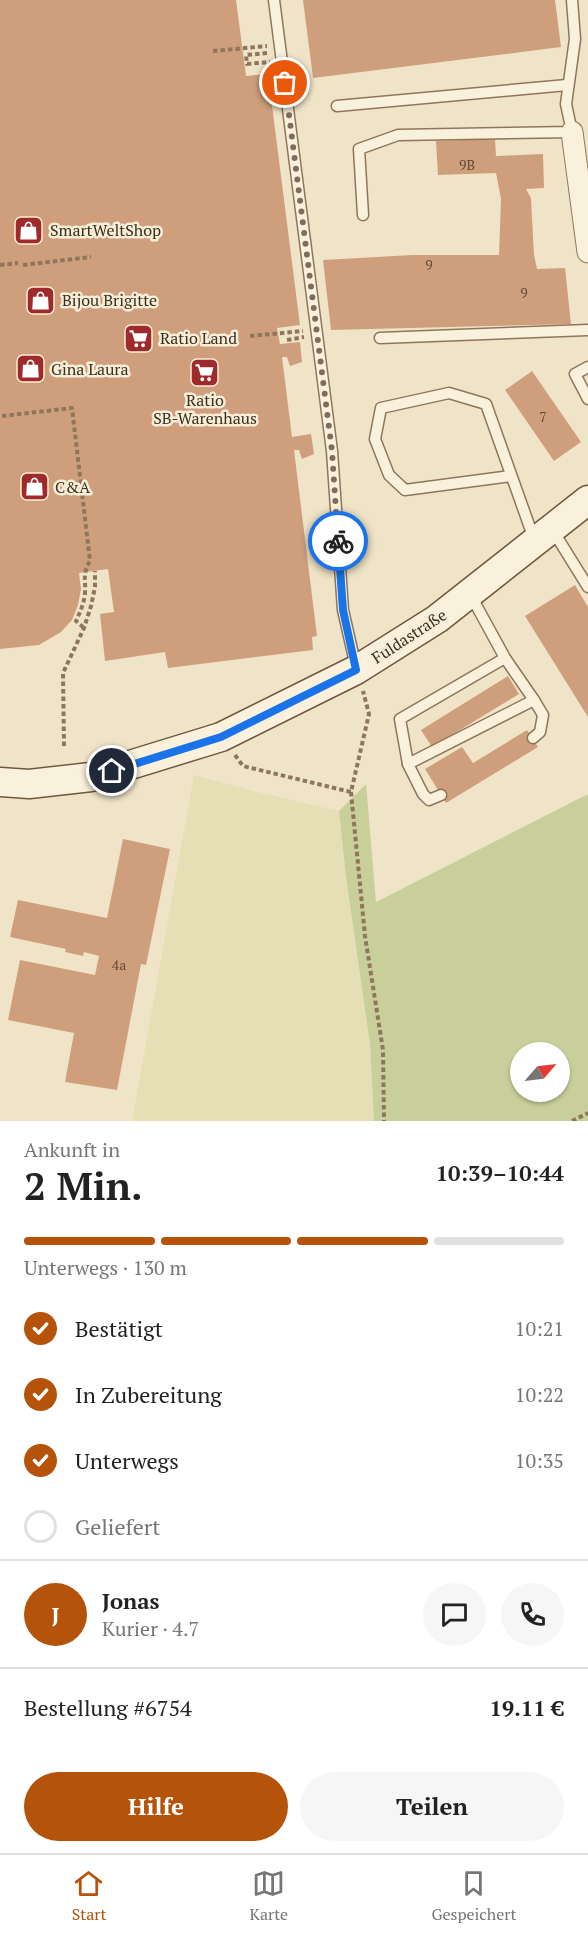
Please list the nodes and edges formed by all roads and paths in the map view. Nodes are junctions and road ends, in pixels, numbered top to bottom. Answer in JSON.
{"nodes":[{"id":1,"x":274,"y":0,"type":"edge"},
{"id":2,"x":572,"y":0,"type":"edge"},
{"id":3,"x":262,"y":46,"type":"dead end"},
{"id":4,"x":213,"y":51,"type":"dead end"},
{"id":5,"x":263,"y":53,"type":"dead end"},
{"id":6,"x":282,"y":60,"type":"junction"},
{"id":7,"x":567,"y":85,"type":"junction"},
{"id":8,"x":337,"y":106,"type":"dead end"},
{"id":9,"x":572,"y":132,"type":"junction"},
{"id":10,"x":363,"y":215,"type":"dead end"},
{"id":11,"x":588,"y":252,"type":"edge"},
{"id":12,"x":91,"y":257,"type":"dead end"},
{"id":13,"x":16,"y":265,"type":"dead end"},
{"id":14,"x":23,"y":265,"type":"dead end"},
{"id":15,"x":0,"y":267,"type":"edge"},
{"id":16,"x":588,"y":330,"type":"edge"},
{"id":17,"x":299,"y":331,"type":"dead end"},
{"id":18,"x":250,"y":336,"type":"dead end"},
{"id":19,"x":300,"y":338,"type":"dead end"},
{"id":20,"x":380,"y":338,"type":"dead end"},
{"id":21,"x":287,"y":340,"type":"dead end"},
{"id":22,"x":588,"y":367,"type":"edge"},
{"id":23,"x":588,"y":399,"type":"edge"},
{"id":24,"x":2,"y":416,"type":"dead end"},
{"id":25,"x":512,"y":476,"type":"junction"},
{"id":26,"x":588,"y":500,"type":"edge"},
{"id":27,"x":543,"y":536,"type":"junction"},
{"id":28,"x":95,"y":571,"type":"dead end"},
{"id":29,"x":588,"y":587,"type":"edge"},
{"id":30,"x":470,"y":594,"type":"junction"},
{"id":31,"x":84,"y":628,"type":"junction"},
{"id":32,"x":505,"y":658,"type":"junction"},
{"id":33,"x":356,"y":670,"type":"junction"},
{"id":34,"x":534,"y":700,"type":"junction"},
{"id":35,"x":221,"y":737,"type":"junction"},
{"id":36,"x":533,"y":738,"type":"dead end"},
{"id":37,"x":64,"y":746,"type":"dead end"},
{"id":38,"x":408,"y":764,"type":"junction"},
{"id":39,"x":0,"y":782,"type":"edge"},
{"id":40,"x":351,"y":792,"type":"junction"},
{"id":41,"x":441,"y":795,"type":"dead end"},
{"id":42,"x":588,"y":1113,"type":"edge"},
{"id":43,"x":384,"y":1121,"type":"edge"},
{"id":44,"x":572,"y":1121,"type":"edge"}],
"edges":[{"from":1,"to":6,"type":"lane"},
{"from":2,"to":7,"type":"lane"},
{"from":3,"to":4,"type":"path"},
{"from":5,"to":6,"type":"path"},
{"from":6,"to":33,"type":"lane"},
{"from":7,"to":8,"type":"lane"},
{"from":7,"to":9,"type":"lane"},
{"from":9,"to":10,"type":"lane"},
{"from":9,"to":11,"type":"street"},
{"from":12,"to":14,"type":"path"},
{"from":13,"to":15,"type":"path"},
{"from":16,"to":20,"type":"lane"},
{"from":17,"to":18,"type":"path"},
{"from":19,"to":21,"type":"path"},
{"from":22,"to":23,"type":"lane"},
{"from":24,"to":31,"type":"path"},
{"from":25,"to":25,"type":"lane"},
{"from":25,"to":27,"type":"lane"},
{"from":26,"to":27,"type":"street","name":"Fuldastraße"},
{"from":27,"to":29,"type":"lane"},
{"from":27,"to":30,"type":"street","name":"Fuldastraße"},
{"from":28,"to":31,"type":"path"},
{"from":30,"to":32,"type":"lane"},
{"from":30,"to":33,"type":"street","name":"Fuldastraße"},
{"from":31,"to":37,"type":"path"},
{"from":32,"to":34,"type":"lane"},
{"from":32,"to":38,"type":"lane"},
{"from":33,"to":35,"type":"street","name":"Fuldastraße"},
{"from":33,"to":40,"type":"path"},
{"from":34,"to":36,"type":"lane"},
{"from":34,"to":38,"type":"lane"},
{"from":35,"to":39,"type":"street","name":"Fuldastraße"},
{"from":35,"to":40,"type":"path"},
{"from":38,"to":41,"type":"lane"},
{"from":40,"to":43,"type":"path"},
{"from":42,"to":44,"type":"path"}]}
